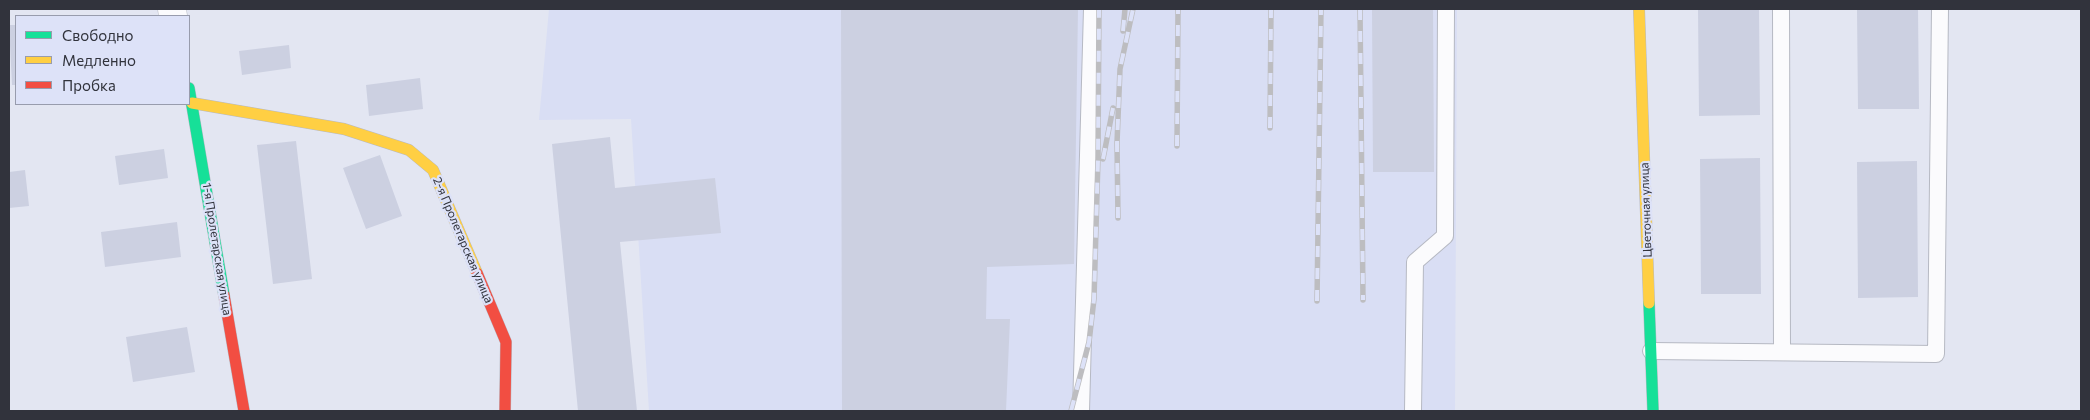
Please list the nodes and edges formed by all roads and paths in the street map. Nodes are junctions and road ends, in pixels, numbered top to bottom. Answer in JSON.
{"nodes":[{"id":1,"x":1092,"y":9,"type":"edge"},
{"id":2,"x":1446,"y":9,"type":"edge"},
{"id":3,"x":1639,"y":9,"type":"edge"},
{"id":4,"x":1781,"y":9,"type":"edge"},
{"id":5,"x":1940,"y":9,"type":"edge"},
{"id":6,"x":190,"y":92,"type":"edge"},
{"id":7,"x":192,"y":103,"type":"junction"},
{"id":8,"x":1651,"y":351,"type":"junction"},
{"id":9,"x":1782,"y":352,"type":"junction"},
{"id":10,"x":244,"y":411,"type":"edge"},
{"id":11,"x":505,"y":411,"type":"edge"},
{"id":12,"x":1081,"y":411,"type":"edge"},
{"id":13,"x":1413,"y":411,"type":"edge"},
{"id":14,"x":1653,"y":411,"type":"edge"}],
"edges":[{"from":1,"to":12,"type":"lane"},
{"from":2,"to":13,"type":"lane"},
{"from":3,"to":8,"type":"street","name":"Цветочная улица"},
{"from":4,"to":9,"type":"lane"},
{"from":5,"to":9,"type":"lane"},
{"from":6,"to":7,"type":"street","name":"1-я Пролетарская улица"},
{"from":7,"to":10,"type":"street","name":"1-я Пролетарская улица"},
{"from":7,"to":11,"type":"street","name":"2-я Пролетарская улица"},
{"from":8,"to":9,"type":"lane"},
{"from":8,"to":14,"type":"street","name":"Цветочная улица"}]}
